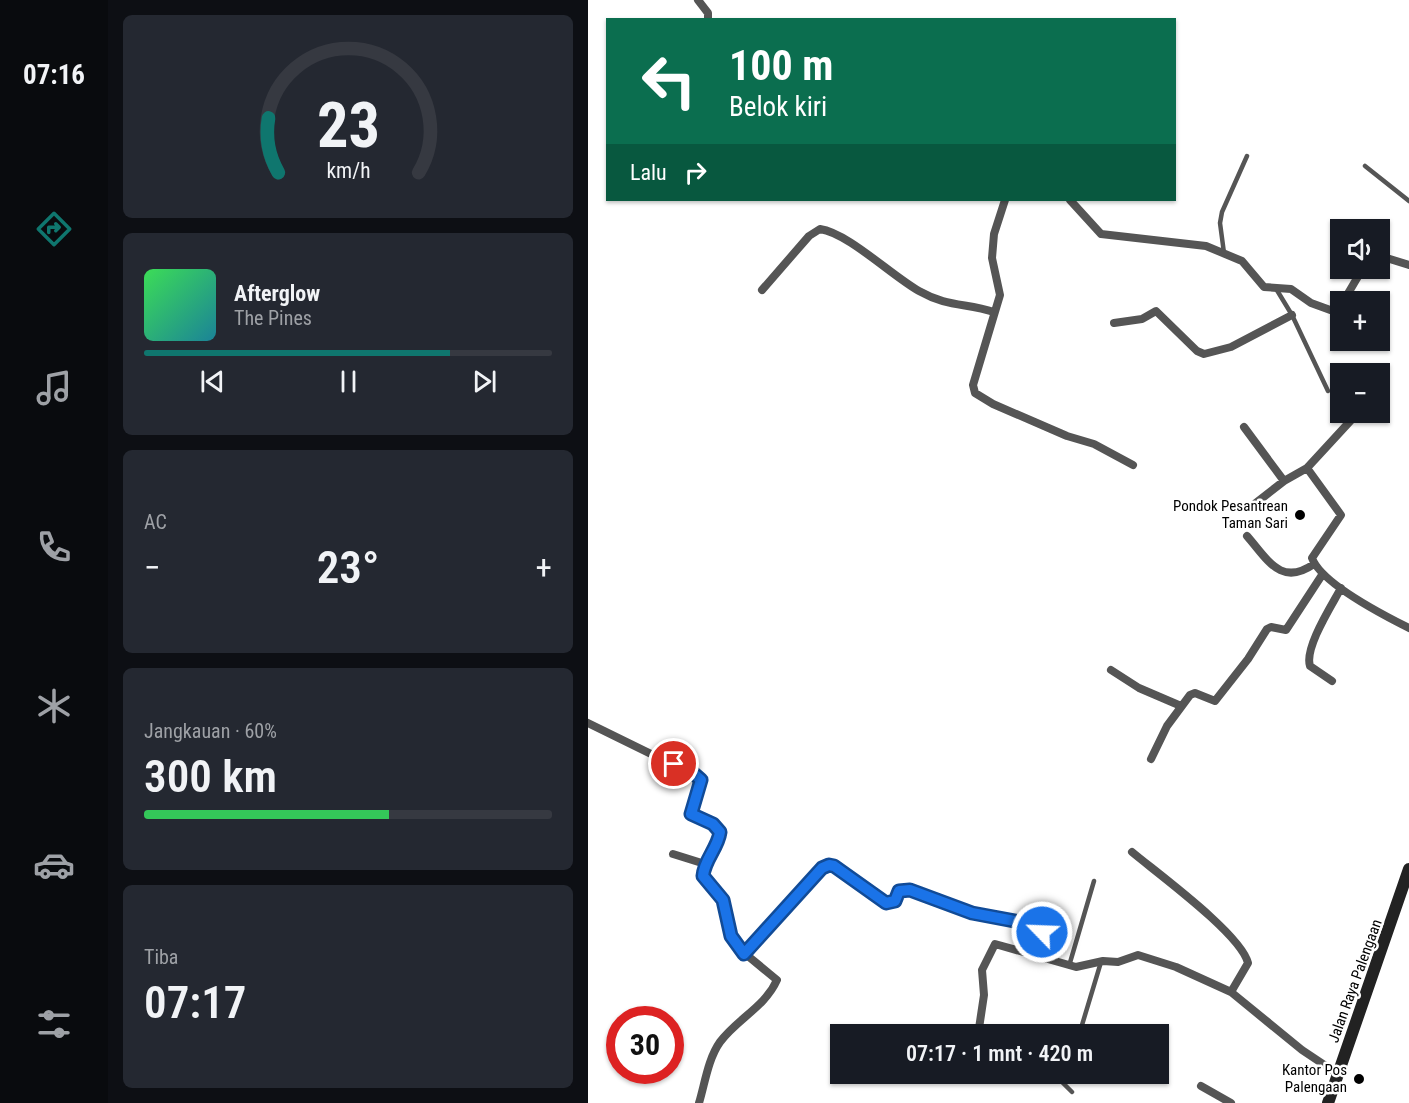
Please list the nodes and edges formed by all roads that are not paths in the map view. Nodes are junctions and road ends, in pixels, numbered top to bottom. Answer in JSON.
{"nodes":[{"id":1,"x":698,"y":0,"type":"edge"},
{"id":2,"x":708,"y":18,"type":"edge"},
{"id":3,"x":1247,"y":156,"type":"dead end"},
{"id":4,"x":1365,"y":166,"type":"dead end"},
{"id":5,"x":1005,"y":201,"type":"edge"},
{"id":6,"x":1071,"y":201,"type":"edge"},
{"id":7,"x":1409,"y":201,"type":"edge"},
{"id":8,"x":1224,"y":253,"type":"junction"},
{"id":9,"x":1390,"y":259,"type":"edge"},
{"id":10,"x":1409,"y":265,"type":"edge"},
{"id":11,"x":1275,"y":287,"type":"junction"},
{"id":12,"x":762,"y":290,"type":"dead end"},
{"id":13,"x":1330,"y":310,"type":"edge"},
{"id":14,"x":994,"y":312,"type":"junction"},
{"id":15,"x":1292,"y":315,"type":"junction"},
{"id":16,"x":1113,"y":323,"type":"dead end"},
{"id":17,"x":1328,"y":391,"type":"dead end"},
{"id":18,"x":1348,"y":423,"type":"edge"},
{"id":19,"x":1244,"y":427,"type":"dead end"},
{"id":20,"x":1133,"y":465,"type":"dead end"},
{"id":21,"x":1307,"y":468,"type":"junction"},
{"id":22,"x":1284,"y":481,"type":"junction"},
{"id":23,"x":1252,"y":506,"type":"dead end"},
{"id":24,"x":1247,"y":536,"type":"dead end"},
{"id":25,"x":1314,"y":564,"type":"junction"},
{"id":26,"x":1323,"y":575,"type":"junction"},
{"id":27,"x":1341,"y":588,"type":"junction"},
{"id":28,"x":1409,"y":628,"type":"edge"},
{"id":29,"x":1111,"y":670,"type":"dead end"},
{"id":30,"x":1332,"y":681,"type":"dead end"},
{"id":31,"x":1181,"y":706,"type":"junction"},
{"id":32,"x":588,"y":723,"type":"edge"},
{"id":33,"x":1150,"y":759,"type":"dead end"},
{"id":34,"x":1132,"y":852,"type":"dead end"},
{"id":35,"x":674,"y":854,"type":"dead end"},
{"id":36,"x":705,"y":864,"type":"junction"},
{"id":37,"x":1409,"y":869,"type":"edge"},
{"id":38,"x":1094,"y":881,"type":"dead end"},
{"id":39,"x":1404,"y":904,"type":"edge"},
{"id":40,"x":744,"y":954,"type":"junction"},
{"id":41,"x":1036,"y":956,"type":"junction"},
{"id":42,"x":1101,"y":962,"type":"junction"},
{"id":43,"x":1069,"y":966,"type":"junction"},
{"id":44,"x":1231,"y":992,"type":"junction"},
{"id":45,"x":980,"y":1024,"type":"edge"},
{"id":46,"x":1082,"y":1024,"type":"edge"},
{"id":47,"x":1338,"y":1074,"type":"junction"},
{"id":48,"x":1064,"y":1084,"type":"edge"},
{"id":49,"x":1201,"y":1086,"type":"dead end"},
{"id":50,"x":1072,"y":1092,"type":"dead end"},
{"id":51,"x":699,"y":1103,"type":"edge"},
{"id":52,"x":1231,"y":1103,"type":"edge"},
{"id":53,"x":1328,"y":1103,"type":"edge"}],
"edges":[{"from":1,"to":2,"type":"street"},
{"from":3,"to":8,"type":"lane"},
{"from":4,"to":7,"type":"lane"},
{"from":5,"to":14,"type":"street"},
{"from":6,"to":8,"type":"street"},
{"from":8,"to":11,"type":"street"},
{"from":9,"to":10,"type":"street"},
{"from":11,"to":13,"type":"street"},
{"from":11,"to":15,"type":"lane"},
{"from":12,"to":14,"type":"street"},
{"from":14,"to":20,"type":"street"},
{"from":15,"to":16,"type":"street"},
{"from":15,"to":17,"type":"lane"},
{"from":18,"to":21,"type":"street"},
{"from":19,"to":22,"type":"street"},
{"from":21,"to":22,"type":"street"},
{"from":21,"to":25,"type":"street"},
{"from":22,"to":23,"type":"street"},
{"from":24,"to":25,"type":"street"},
{"from":25,"to":26,"type":"street"},
{"from":26,"to":27,"type":"street"},
{"from":26,"to":31,"type":"street"},
{"from":27,"to":28,"type":"street"},
{"from":27,"to":30,"type":"street"},
{"from":29,"to":31,"type":"street"},
{"from":31,"to":33,"type":"street"},
{"from":32,"to":36,"type":"street"},
{"from":34,"to":44,"type":"street"},
{"from":35,"to":36,"type":"street"},
{"from":36,"to":40,"type":"street"},
{"from":37,"to":39,"type":"street","name":"Jalan Raya Palengaan"},
{"from":38,"to":43,"type":"lane"},
{"from":39,"to":47,"type":"street","name":"Jalan Raya Palengaan"},
{"from":40,"to":41,"type":"street"},
{"from":40,"to":51,"type":"street"},
{"from":41,"to":43,"type":"street"},
{"from":41,"to":45,"type":"street"},
{"from":42,"to":43,"type":"street"},
{"from":42,"to":44,"type":"street"},
{"from":42,"to":46,"type":"lane"},
{"from":44,"to":47,"type":"street"},
{"from":47,"to":53,"type":"street","name":"Jalan Raya Palengaan"},
{"from":48,"to":50,"type":"lane"},
{"from":49,"to":52,"type":"street"}]}
